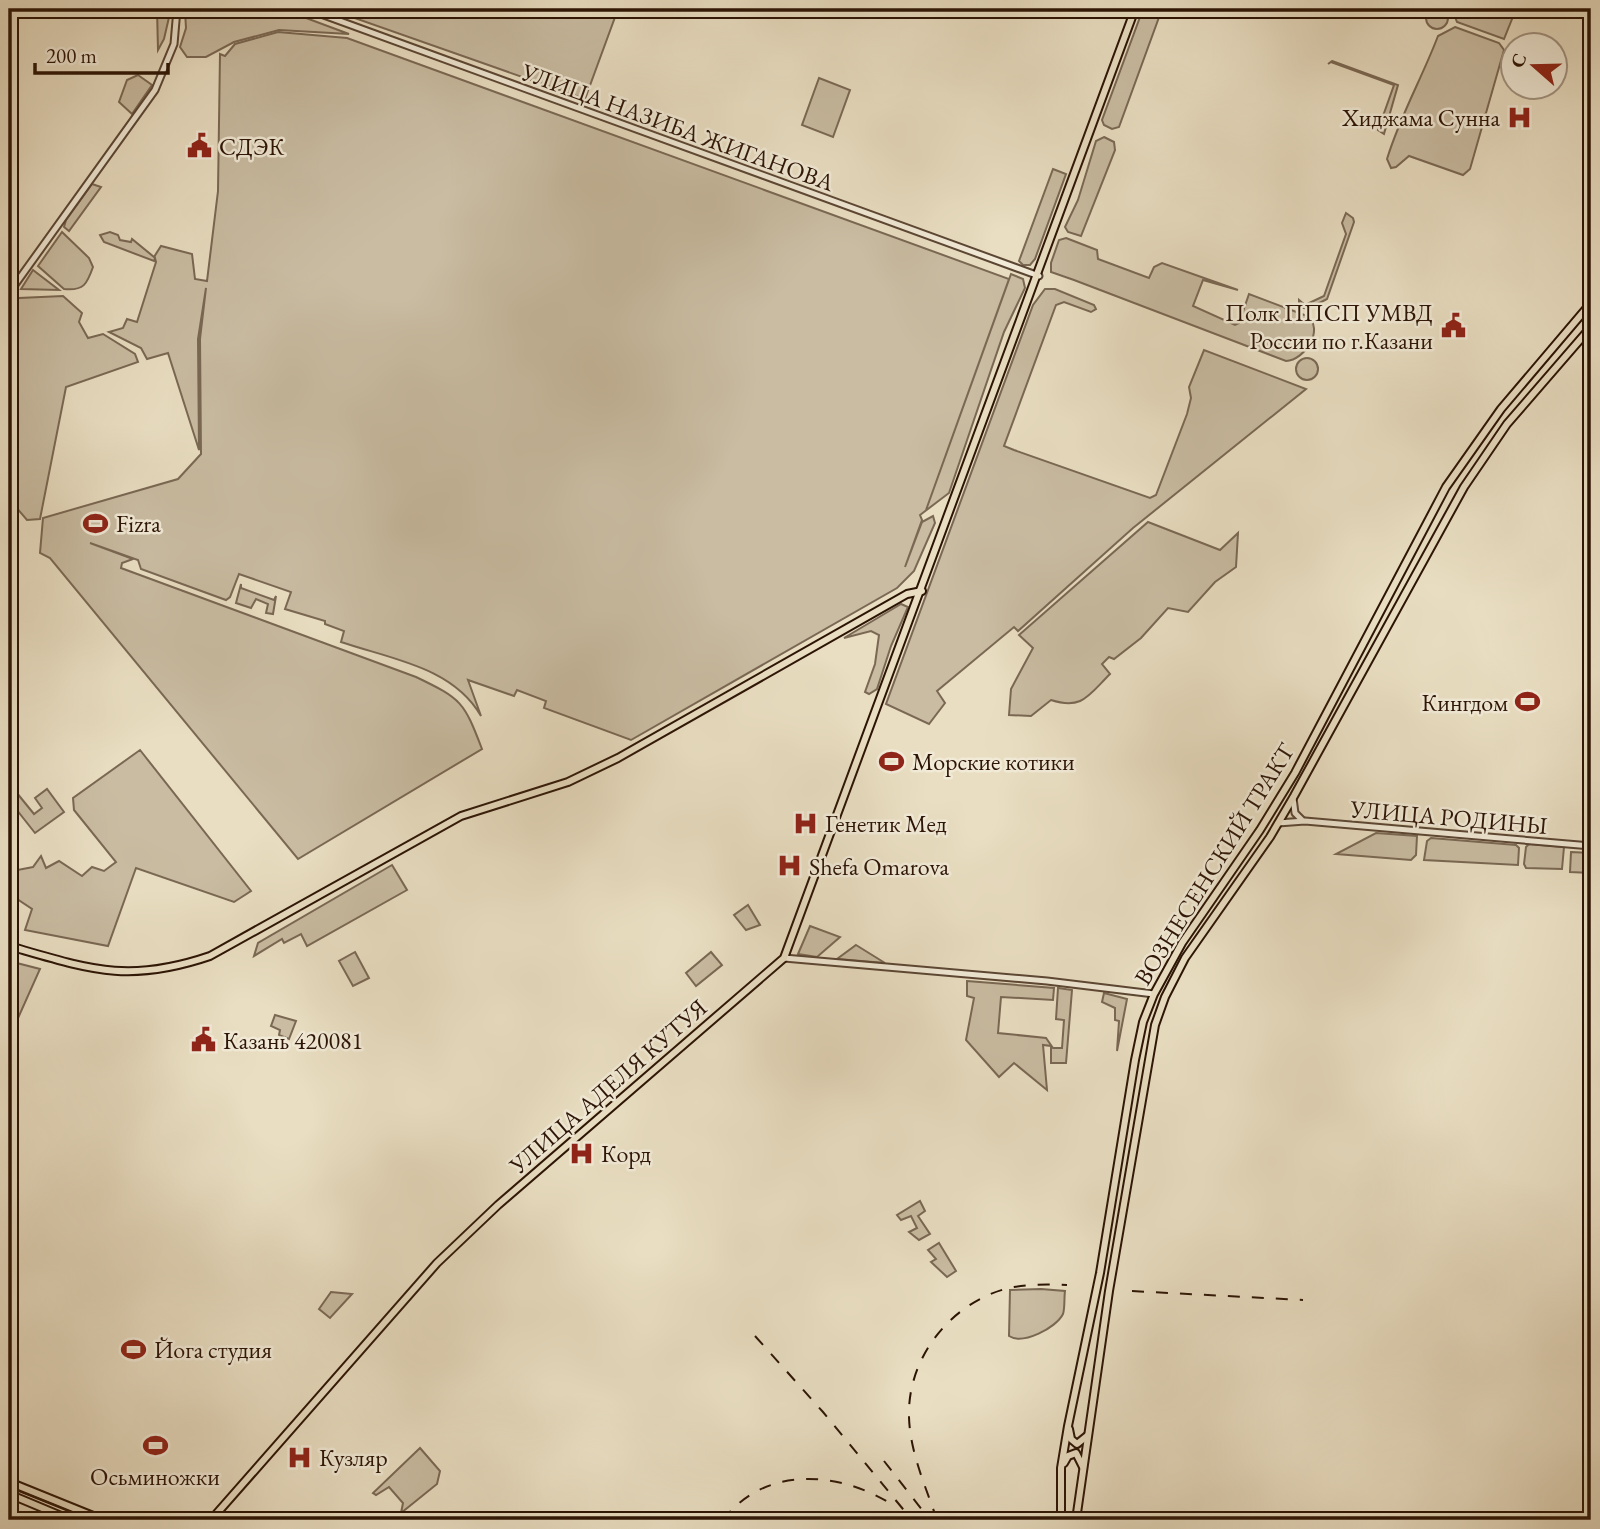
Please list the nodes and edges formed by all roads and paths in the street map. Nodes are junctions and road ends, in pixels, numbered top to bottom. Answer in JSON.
{"nodes":[{"id":1,"x":177,"y":9,"type":"edge"},
{"id":2,"x":306,"y":9,"type":"edge"},
{"id":3,"x":1135,"y":9,"type":"edge"},
{"id":4,"x":1039,"y":276,"type":"junction"},
{"id":5,"x":9,"y":293,"type":"edge"},
{"id":6,"x":1591,"y":303,"type":"edge"},
{"id":7,"x":1591,"y":327,"type":"edge"},
{"id":8,"x":922,"y":591,"type":"junction"},
{"id":9,"x":1293,"y":798,"type":"junction"},
{"id":10,"x":1305,"y":821,"type":"junction"},
{"id":11,"x":1278,"y":823,"type":"junction"},
{"id":12,"x":1591,"y":846,"type":"edge"},
{"id":13,"x":9,"y":946,"type":"edge"},
{"id":14,"x":784,"y":958,"type":"junction"},
{"id":15,"x":1153,"y":994,"type":"junction"},
{"id":16,"x":1092,"y":1421,"type":"junction"},
{"id":17,"x":1068,"y":1426,"type":"junction"},
{"id":18,"x":1061,"y":1468,"type":"junction"},
{"id":19,"x":1084,"y":1472,"type":"junction"},
{"id":20,"x":9,"y":1482,"type":"edge"},
{"id":21,"x":9,"y":1494,"type":"edge"},
{"id":22,"x":71,"y":1520,"type":"edge"},
{"id":23,"x":103,"y":1520,"type":"edge"},
{"id":24,"x":211,"y":1520,"type":"edge"},
{"id":25,"x":1060,"y":1520,"type":"edge"},
{"id":26,"x":1076,"y":1520,"type":"edge"}],
"edges":[{"from":1,"to":5,"type":"street"},
{"from":2,"to":4,"type":"street","name":"УЛИЦА НАЗИБА ЖИГАНОВА"},
{"from":3,"to":4,"type":"main road"},
{"from":4,"to":8,"type":"main road"},
{"from":6,"to":15,"type":"main road","name":"ВОЗНЕСЕНСКИЙ ТРАКТ"},
{"from":7,"to":9,"type":"main road","name":"ВОЗНЕСЕНСКИЙ ТРАКТ"},
{"from":8,"to":13,"type":"main road"},
{"from":8,"to":14,"type":"main road"},
{"from":9,"to":10,"type":"street"},
{"from":9,"to":11,"type":"main road","name":"ВОЗНЕСЕНСКИЙ ТРАКТ"},
{"from":10,"to":11,"type":"street","name":"УЛИЦА РОДИНЫ"},
{"from":10,"to":12,"type":"street","name":"УЛИЦА РОДИНЫ"},
{"from":11,"to":16,"type":"main road","name":"ВОЗНЕСЕНСКИЙ ТРАКТ"},
{"from":14,"to":15,"type":"street"},
{"from":14,"to":24,"type":"main road","name":"УЛИЦА АДЕЛЯ КУТУЯ"},
{"from":15,"to":17,"type":"main road","name":"ВОЗНЕСЕНСКИЙ ТРАКТ"},
{"from":16,"to":17,"type":"main road"},
{"from":16,"to":19,"type":"main road","name":"ВОЗНЕСЕНСКИЙ ТРАКТ"},
{"from":17,"to":18,"type":"main road","name":"ВОЗНЕСЕНСКИЙ ТРАКТ"},
{"from":18,"to":19,"type":"main road"},
{"from":18,"to":25,"type":"main road","name":"ВОЗНЕСЕНСКИЙ ТРАКТ"},
{"from":19,"to":26,"type":"main road","name":"ВОЗНЕСЕНСКИЙ ТРАКТ"},
{"from":20,"to":23,"type":"main road"},
{"from":21,"to":22,"type":"main road"}]}
